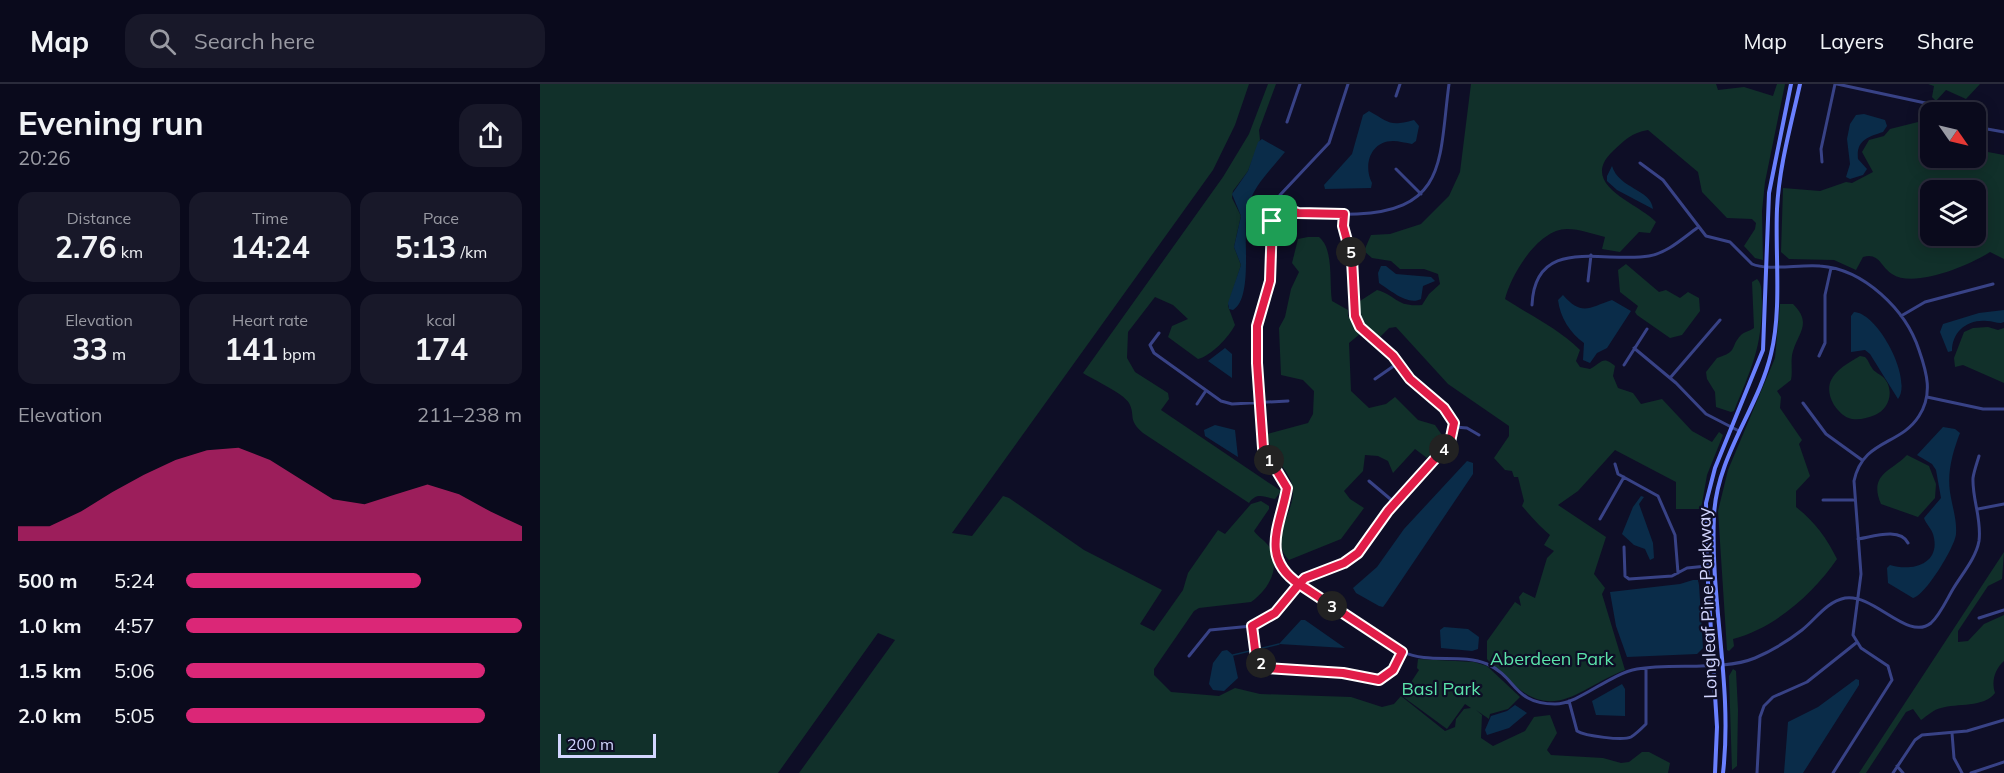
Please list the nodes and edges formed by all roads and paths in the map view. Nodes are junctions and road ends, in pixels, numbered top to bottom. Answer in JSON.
{"nodes":[{"id":1,"x":1300,"y":84,"type":"edge"},
{"id":2,"x":1348,"y":84,"type":"edge"},
{"id":3,"x":1400,"y":84,"type":"edge"},
{"id":4,"x":1449,"y":84,"type":"edge"},
{"id":5,"x":1791,"y":84,"type":"edge"},
{"id":6,"x":1800,"y":84,"type":"edge"},
{"id":7,"x":1836,"y":84,"type":"edge"},
{"id":8,"x":1396,"y":96,"type":"dead end"},
{"id":9,"x":1921,"y":102,"type":"edge"},
{"id":10,"x":1287,"y":122,"type":"dead end"},
{"id":11,"x":1986,"y":129,"type":"edge"},
{"id":12,"x":2004,"y":132,"type":"edge"},
{"id":13,"x":1822,"y":162,"type":"dead end"},
{"id":14,"x":1640,"y":163,"type":"dead end"},
{"id":15,"x":1396,"y":169,"type":"dead end"},
{"id":16,"x":1421,"y":194,"type":"junction"},
{"id":17,"x":1275,"y":205,"type":"junction"},
{"id":18,"x":1344,"y":214,"type":"junction"},
{"id":19,"x":1698,"y":228,"type":"junction"},
{"id":20,"x":1591,"y":255,"type":"junction"},
{"id":21,"x":1766,"y":266,"type":"junction"},
{"id":22,"x":1775,"y":266,"type":"junction"},
{"id":23,"x":1831,"y":268,"type":"junction"},
{"id":24,"x":1588,"y":281,"type":"dead end"},
{"id":25,"x":1993,"y":284,"type":"dead end"},
{"id":26,"x":1532,"y":305,"type":"dead end"},
{"id":27,"x":1901,"y":316,"type":"junction"},
{"id":28,"x":1720,"y":320,"type":"dead end"},
{"id":29,"x":1647,"y":329,"type":"dead end"},
{"id":30,"x":1159,"y":333,"type":"dead end"},
{"id":31,"x":1634,"y":348,"type":"junction"},
{"id":32,"x":1818,"y":356,"type":"dead end"},
{"id":33,"x":1398,"y":363,"type":"junction"},
{"id":34,"x":1624,"y":365,"type":"dead end"},
{"id":35,"x":1670,"y":378,"type":"junction"},
{"id":36,"x":1375,"y":379,"type":"dead end"},
{"id":37,"x":1205,"y":392,"type":"junction"},
{"id":38,"x":1927,"y":397,"type":"junction"},
{"id":39,"x":1288,"y":401,"type":"dead end"},
{"id":40,"x":1261,"y":403,"type":"junction"},
{"id":41,"x":1803,"y":403,"type":"dead end"},
{"id":42,"x":1197,"y":404,"type":"dead end"},
{"id":43,"x":2004,"y":409,"type":"edge"},
{"id":44,"x":1455,"y":427,"type":"junction"},
{"id":45,"x":1732,"y":428,"type":"junction"},
{"id":46,"x":1739,"y":431,"type":"junction"},
{"id":47,"x":1479,"y":435,"type":"dead end"},
{"id":48,"x":1979,"y":456,"type":"dead end"},
{"id":49,"x":1862,"y":460,"type":"junction"},
{"id":50,"x":1615,"y":464,"type":"dead end"},
{"id":51,"x":1624,"y":477,"type":"junction"},
{"id":52,"x":1369,"y":481,"type":"dead end"},
{"id":53,"x":1823,"y":500,"type":"dead end"},
{"id":54,"x":1853,"y":500,"type":"junction"},
{"id":55,"x":1395,"y":504,"type":"junction"},
{"id":56,"x":2004,"y":504,"type":"edge"},
{"id":57,"x":1978,"y":509,"type":"junction"},
{"id":58,"x":1600,"y":519,"type":"dead end"},
{"id":59,"x":1858,"y":539,"type":"junction"},
{"id":60,"x":1908,"y":543,"type":"dead end"},
{"id":61,"x":1624,"y":547,"type":"dead end"},
{"id":62,"x":1707,"y":566,"type":"junction"},
{"id":63,"x":1678,"y":573,"type":"junction"},
{"id":64,"x":1299,"y":584,"type":"junction"},
{"id":65,"x":1859,"y":598,"type":"junction"},
{"id":66,"x":2004,"y":610,"type":"edge"},
{"id":67,"x":1979,"y":618,"type":"dead end"},
{"id":68,"x":1252,"y":626,"type":"junction"},
{"id":69,"x":1856,"y":643,"type":"junction"},
{"id":70,"x":1402,"y":652,"type":"junction"},
{"id":71,"x":1189,"y":656,"type":"dead end"},
{"id":72,"x":1723,"y":663,"type":"junction"},
{"id":73,"x":1714,"y":664,"type":"junction"},
{"id":74,"x":1646,"y":668,"type":"junction"},
{"id":75,"x":1569,"y":701,"type":"junction"},
{"id":76,"x":2004,"y":720,"type":"edge"},
{"id":77,"x":1952,"y":733,"type":"junction"},
{"id":78,"x":2004,"y":762,"type":"edge"},
{"id":79,"x":1897,"y":766,"type":"junction"},
{"id":80,"x":1715,"y":773,"type":"edge"},
{"id":81,"x":1723,"y":773,"type":"edge"},
{"id":82,"x":1757,"y":773,"type":"edge"},
{"id":83,"x":1833,"y":773,"type":"edge"},
{"id":84,"x":1893,"y":773,"type":"edge"},
{"id":85,"x":1903,"y":773,"type":"edge"},
{"id":86,"x":1962,"y":773,"type":"edge"},
{"id":87,"x":1971,"y":773,"type":"edge"}],
"edges":[{"from":1,"to":10,"type":"street"},
{"from":2,"to":17,"type":"street"},
{"from":3,"to":8,"type":"street"},
{"from":4,"to":16,"type":"street"},
{"from":5,"to":21,"type":"main road","name":"Longleaf Pine Parkway"},
{"from":6,"to":22,"type":"main road","name":"Longleaf Pine Parkway"},
{"from":7,"to":9,"type":"street"},
{"from":7,"to":13,"type":"street"},
{"from":11,"to":12,"type":"street"},
{"from":14,"to":19,"type":"street"},
{"from":15,"to":16,"type":"street"},
{"from":16,"to":18,"type":"street"},
{"from":17,"to":18,"type":"street"},
{"from":17,"to":40,"type":"street"},
{"from":18,"to":33,"type":"street"},
{"from":19,"to":20,"type":"street"},
{"from":19,"to":21,"type":"street"},
{"from":20,"to":24,"type":"street"},
{"from":20,"to":26,"type":"street"},
{"from":21,"to":22,"type":"street"},
{"from":21,"to":45,"type":"main road","name":"Longleaf Pine Parkway"},
{"from":22,"to":23,"type":"street"},
{"from":22,"to":46,"type":"main road","name":"Longleaf Pine Parkway"},
{"from":23,"to":27,"type":"street"},
{"from":23,"to":32,"type":"street"},
{"from":25,"to":27,"type":"street"},
{"from":27,"to":38,"type":"street"},
{"from":28,"to":35,"type":"street"},
{"from":29,"to":31,"type":"street"},
{"from":30,"to":37,"type":"street"},
{"from":31,"to":34,"type":"street"},
{"from":31,"to":35,"type":"street"},
{"from":33,"to":36,"type":"street"},
{"from":33,"to":44,"type":"street"},
{"from":35,"to":45,"type":"street"},
{"from":37,"to":40,"type":"street"},
{"from":37,"to":42,"type":"street"},
{"from":38,"to":43,"type":"street"},
{"from":38,"to":49,"type":"street"},
{"from":39,"to":40,"type":"street"},
{"from":40,"to":64,"type":"street"},
{"from":41,"to":49,"type":"street"},
{"from":44,"to":47,"type":"street"},
{"from":44,"to":55,"type":"street"},
{"from":45,"to":46,"type":"street"},
{"from":45,"to":62,"type":"main road","name":"Longleaf Pine Parkway"},
{"from":46,"to":72,"type":"main road","name":"Longleaf Pine Parkway"},
{"from":48,"to":57,"type":"street"},
{"from":49,"to":54,"type":"street"},
{"from":50,"to":51,"type":"street"},
{"from":51,"to":58,"type":"street"},
{"from":51,"to":63,"type":"street"},
{"from":52,"to":55,"type":"street"},
{"from":53,"to":54,"type":"street"},
{"from":54,"to":59,"type":"street"},
{"from":55,"to":64,"type":"street"},
{"from":56,"to":57,"type":"street"},
{"from":57,"to":65,"type":"street"},
{"from":59,"to":60,"type":"street"},
{"from":59,"to":65,"type":"street"},
{"from":61,"to":63,"type":"street"},
{"from":62,"to":63,"type":"street"},
{"from":62,"to":73,"type":"main road","name":"Longleaf Pine Parkway"},
{"from":64,"to":68,"type":"street"},
{"from":64,"to":70,"type":"street"},
{"from":65,"to":69,"type":"street"},
{"from":65,"to":72,"type":"street"},
{"from":66,"to":67,"type":"street"},
{"from":68,"to":70,"type":"street"},
{"from":68,"to":71,"type":"street"},
{"from":69,"to":82,"type":"street"},
{"from":69,"to":83,"type":"street"},
{"from":70,"to":75,"type":"street"},
{"from":72,"to":73,"type":"street"},
{"from":72,"to":81,"type":"main road","name":"Longleaf Pine Parkway"},
{"from":73,"to":74,"type":"street"},
{"from":73,"to":80,"type":"main road","name":"Longleaf Pine Parkway"},
{"from":74,"to":75,"type":"street"},
{"from":74,"to":75,"type":"street"},
{"from":76,"to":77,"type":"street"},
{"from":77,"to":79,"type":"street"},
{"from":77,"to":86,"type":"street"},
{"from":78,"to":87,"type":"street"},
{"from":79,"to":84,"type":"street"},
{"from":79,"to":85,"type":"street"}]}
